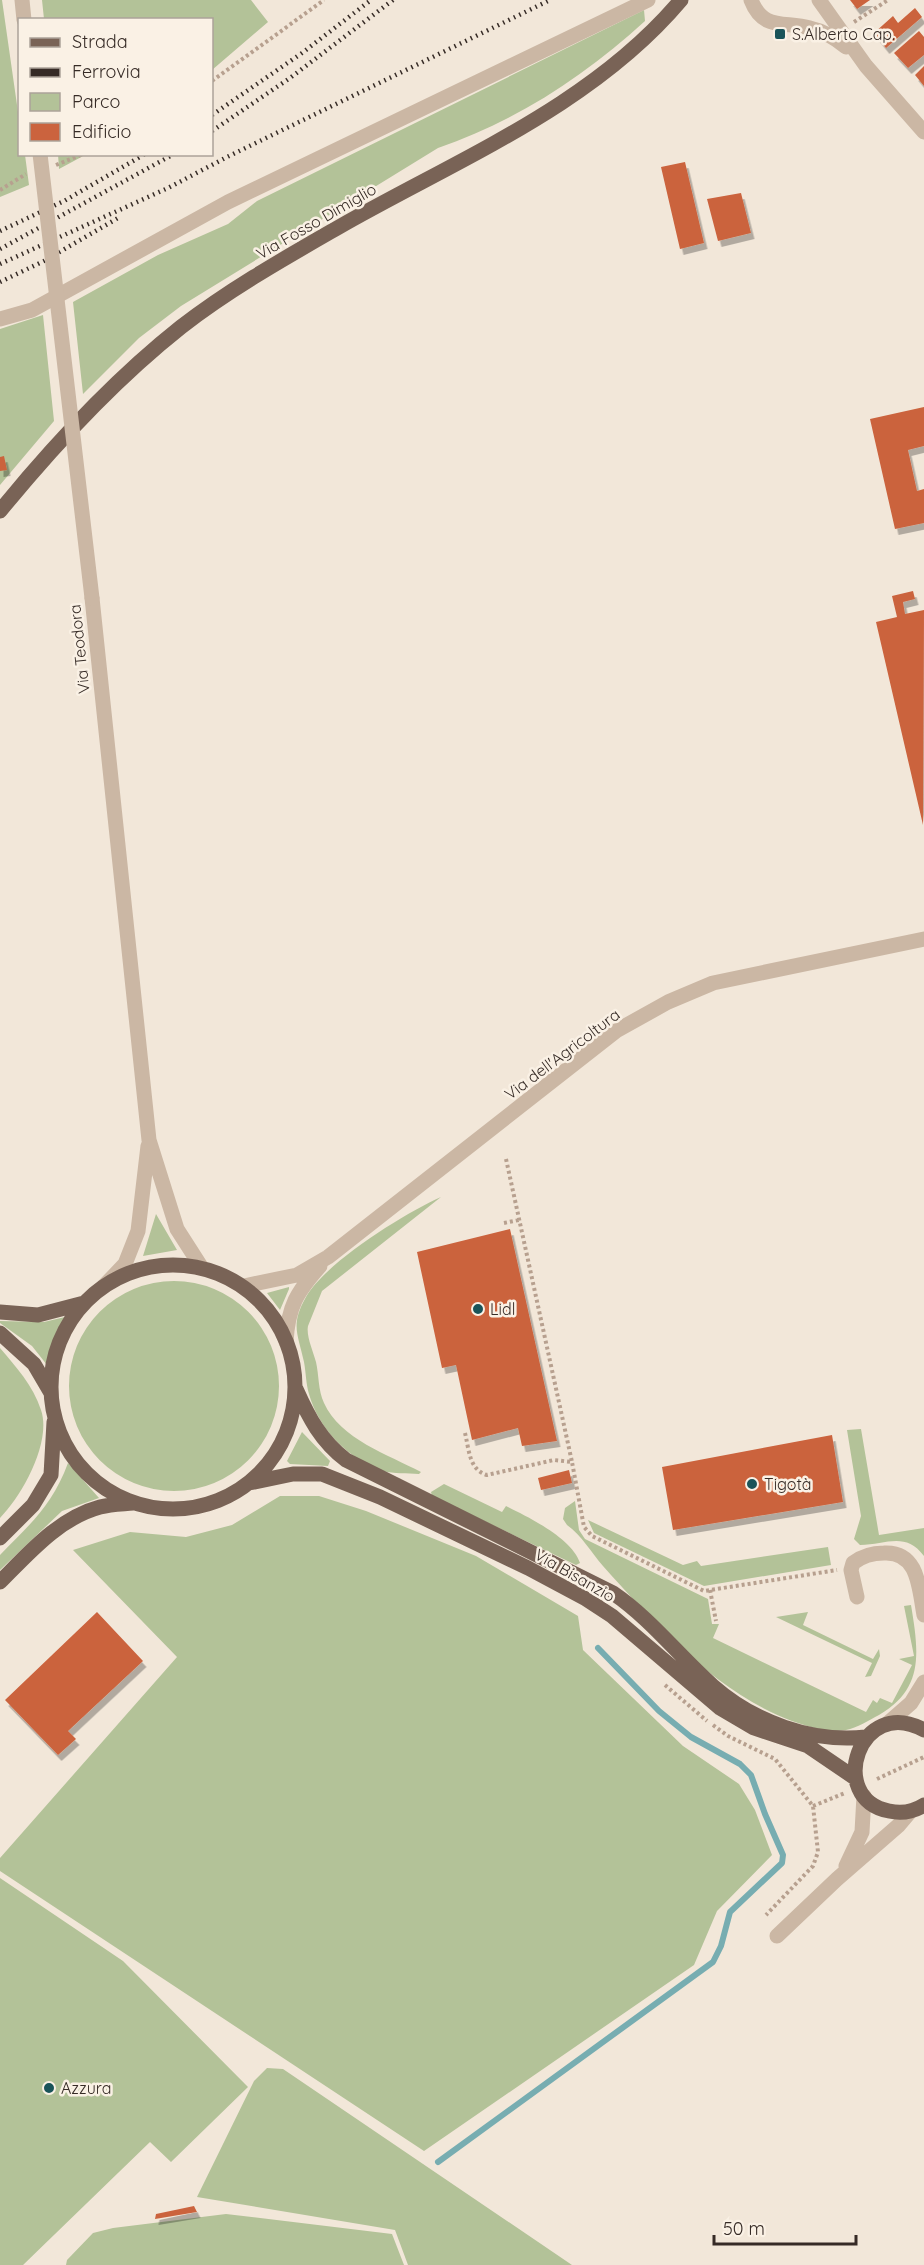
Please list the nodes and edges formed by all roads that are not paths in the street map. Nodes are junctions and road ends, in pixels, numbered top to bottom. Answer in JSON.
{"nodes":[{"id":1,"x":22,"y":0,"type":"edge"},
{"id":2,"x":648,"y":0,"type":"edge"},
{"id":3,"x":681,"y":0,"type":"edge"},
{"id":4,"x":751,"y":0,"type":"edge"},
{"id":5,"x":822,"y":4,"type":"edge"},
{"id":6,"x":24,"y":18,"type":"edge"},
{"id":7,"x":808,"y":27,"type":"junction"},
{"id":8,"x":866,"y":66,"type":"junction"},
{"id":9,"x":924,"y":132,"type":"edge"},
{"id":10,"x":40,"y":156,"type":"edge"},
{"id":11,"x":0,"y":319,"type":"edge"},
{"id":12,"x":0,"y":512,"type":"edge"},
{"id":13,"x":924,"y":939,"type":"edge"},
{"id":14,"x":149,"y":1140,"type":"junction"},
{"id":15,"x":328,"y":1257,"type":"junction"},
{"id":16,"x":202,"y":1268,"type":"junction"},
{"id":17,"x":104,"y":1286,"type":"junction"},
{"id":18,"x":244,"y":1286,"type":"junction"},
{"id":19,"x":84,"y":1303,"type":"junction"},
{"id":20,"x":0,"y":1312,"type":"edge"},
{"id":21,"x":0,"y":1333,"type":"edge"},
{"id":22,"x":286,"y":1342,"type":"junction"},
{"id":23,"x":296,"y":1389,"type":"junction"},
{"id":24,"x":51,"y":1393,"type":"junction"},
{"id":25,"x":54,"y":1416,"type":"junction"},
{"id":26,"x":246,"y":1484,"type":"junction"},
{"id":27,"x":133,"y":1503,"type":"junction"},
{"id":28,"x":0,"y":1538,"type":"edge"},
{"id":29,"x":0,"y":1582,"type":"edge"},
{"id":30,"x":857,"y":1597,"type":"dead end"},
{"id":31,"x":924,"y":1616,"type":"edge"},
{"id":32,"x":924,"y":1682,"type":"edge"},
{"id":33,"x":887,"y":1724,"type":"junction"},
{"id":34,"x":924,"y":1730,"type":"edge"},
{"id":35,"x":866,"y":1737,"type":"junction"},
{"id":36,"x":852,"y":1785,"type":"junction"},
{"id":37,"x":864,"y":1797,"type":"junction"},
{"id":38,"x":919,"y":1808,"type":"edge"},
{"id":39,"x":837,"y":1879,"type":"junction"},
{"id":40,"x":777,"y":1936,"type":"dead end"}],
"edges":[{"from":1,"to":6,"type":"street"},
{"from":2,"to":11,"type":"street"},
{"from":3,"to":12,"type":"main road","name":"Via Fosso Dimiglio"},
{"from":4,"to":7,"type":"street"},
{"from":5,"to":7,"type":"street"},
{"from":5,"to":8,"type":"street"},
{"from":7,"to":8,"type":"street"},
{"from":8,"to":9,"type":"street"},
{"from":10,"to":14,"type":"street","name":"Via Teodora","bridge":true},
{"from":13,"to":15,"type":"street","name":"Via dell'Agricoltura"},
{"from":14,"to":16,"type":"street","name":"Via Teodora"},
{"from":14,"to":17,"type":"street","name":"Via Teodora"},
{"from":15,"to":18,"type":"street","name":"Via dell'Agricoltura"},
{"from":15,"to":22,"type":"street","name":"Via dell'Agricoltura"},
{"from":16,"to":17,"type":"main road"},
{"from":16,"to":18,"type":"main road"},
{"from":17,"to":19,"type":"main road"},
{"from":18,"to":22,"type":"main road"},
{"from":19,"to":20,"type":"main road"},
{"from":19,"to":24,"type":"main road"},
{"from":21,"to":24,"type":"main road"},
{"from":22,"to":23,"type":"main road"},
{"from":23,"to":26,"type":"main road"},
{"from":23,"to":35,"type":"main road","name":"Via Bisanzio"},
{"from":24,"to":25,"type":"main road"},
{"from":25,"to":27,"type":"main road"},
{"from":25,"to":28,"type":"main road"},
{"from":26,"to":27,"type":"main road"},
{"from":26,"to":36,"type":"main road","name":"Via Bisanzio"},
{"from":27,"to":29,"type":"main road"},
{"from":30,"to":31,"type":"street"},
{"from":32,"to":33,"type":"street"},
{"from":33,"to":34,"type":"main road"},
{"from":33,"to":35,"type":"main road"},
{"from":35,"to":36,"type":"main road"},
{"from":36,"to":37,"type":"main road"},
{"from":37,"to":38,"type":"main road"},
{"from":37,"to":39,"type":"street"},
{"from":38,"to":39,"type":"street"},
{"from":39,"to":40,"type":"street"}]}
